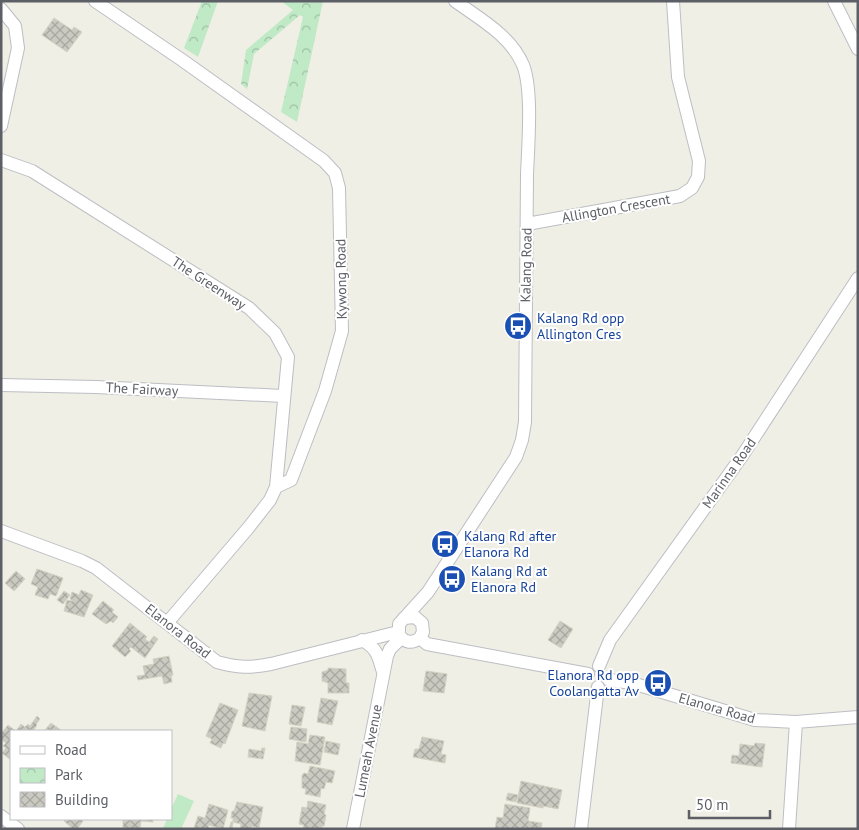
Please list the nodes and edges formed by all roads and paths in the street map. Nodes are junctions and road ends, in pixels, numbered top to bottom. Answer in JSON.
{"nodes":[{"id":1,"x":95,"y":1,"type":"edge"},
{"id":2,"x":673,"y":1,"type":"edge"},
{"id":3,"x":834,"y":1,"type":"edge"},
{"id":4,"x":460,"y":3,"type":"edge"},
{"id":5,"x":1,"y":9,"type":"edge"},
{"id":6,"x":858,"y":49,"type":"edge"},
{"id":7,"x":1,"y":126,"type":"edge"},
{"id":8,"x":1,"y":160,"type":"edge"},
{"id":9,"x":527,"y":224,"type":"junction"},
{"id":10,"x":858,"y":278,"type":"edge"},
{"id":11,"x":1,"y":385,"type":"edge"},
{"id":12,"x":283,"y":396,"type":"junction"},
{"id":13,"x":276,"y":487,"type":"junction"},
{"id":14,"x":2,"y":534,"type":"edge"},
{"id":15,"x":428,"y":592,"type":"junction"},
{"id":16,"x":404,"y":618,"type":"junction"},
{"id":17,"x":167,"y":623,"type":"junction"},
{"id":18,"x":421,"y":628,"type":"junction"},
{"id":19,"x":399,"y":635,"type":"junction"},
{"id":20,"x":362,"y":640,"type":"junction"},
{"id":21,"x":599,"y":666,"type":"junction"},
{"id":22,"x":384,"y":673,"type":"junction"},
{"id":23,"x":588,"y":674,"type":"junction"},
{"id":24,"x":603,"y":684,"type":"junction"},
{"id":25,"x":858,"y":716,"type":"edge"},
{"id":26,"x":796,"y":722,"type":"junction"},
{"id":27,"x":1,"y":816,"type":"edge"},
{"id":28,"x":18,"y":829,"type":"edge"},
{"id":29,"x":353,"y":829,"type":"edge"},
{"id":30,"x":581,"y":829,"type":"edge"},
{"id":31,"x":789,"y":829,"type":"edge"}],
"edges":[{"from":1,"to":13,"type":"street","name":"Kywong Road"},
{"from":2,"to":9,"type":"street","name":"Allington Crescent"},
{"from":3,"to":6,"type":"street"},
{"from":4,"to":9,"type":"street","name":"Kalang Road"},
{"from":5,"to":7,"type":"street"},
{"from":8,"to":12,"type":"street","name":"The Greenway"},
{"from":9,"to":15,"type":"street","name":"Kalang Road"},
{"from":10,"to":21,"type":"street","name":"Marinna Road"},
{"from":11,"to":12,"type":"street","name":"The Fairway"},
{"from":12,"to":13,"type":"street","name":"The Greenway"},
{"from":13,"to":17,"type":"street","name":"Kywong Road"},
{"from":14,"to":17,"type":"street","name":"Elanora Road"},
{"from":15,"to":16,"type":"street","name":"Kalang Road"},
{"from":15,"to":18,"type":"street","name":"Kalang Road"},
{"from":16,"to":18,"type":"street"},
{"from":16,"to":19,"type":"street"},
{"from":17,"to":20,"type":"street","name":"Elanora Road"},
{"from":18,"to":19,"type":"street"},
{"from":18,"to":23,"type":"street"},
{"from":19,"to":20,"type":"street","name":"Elanora Road"},
{"from":19,"to":22,"type":"street"},
{"from":20,"to":22,"type":"street"},
{"from":21,"to":23,"type":"street"},
{"from":21,"to":24,"type":"street"},
{"from":22,"to":29,"type":"street","name":"Lumeah Avenue"},
{"from":23,"to":24,"type":"street"},
{"from":24,"to":26,"type":"street","name":"Elanora Road"},
{"from":24,"to":30,"type":"street"},
{"from":25,"to":26,"type":"street","name":"Elanora Road"},
{"from":26,"to":31,"type":"street"},
{"from":27,"to":28,"type":"street"}]}
